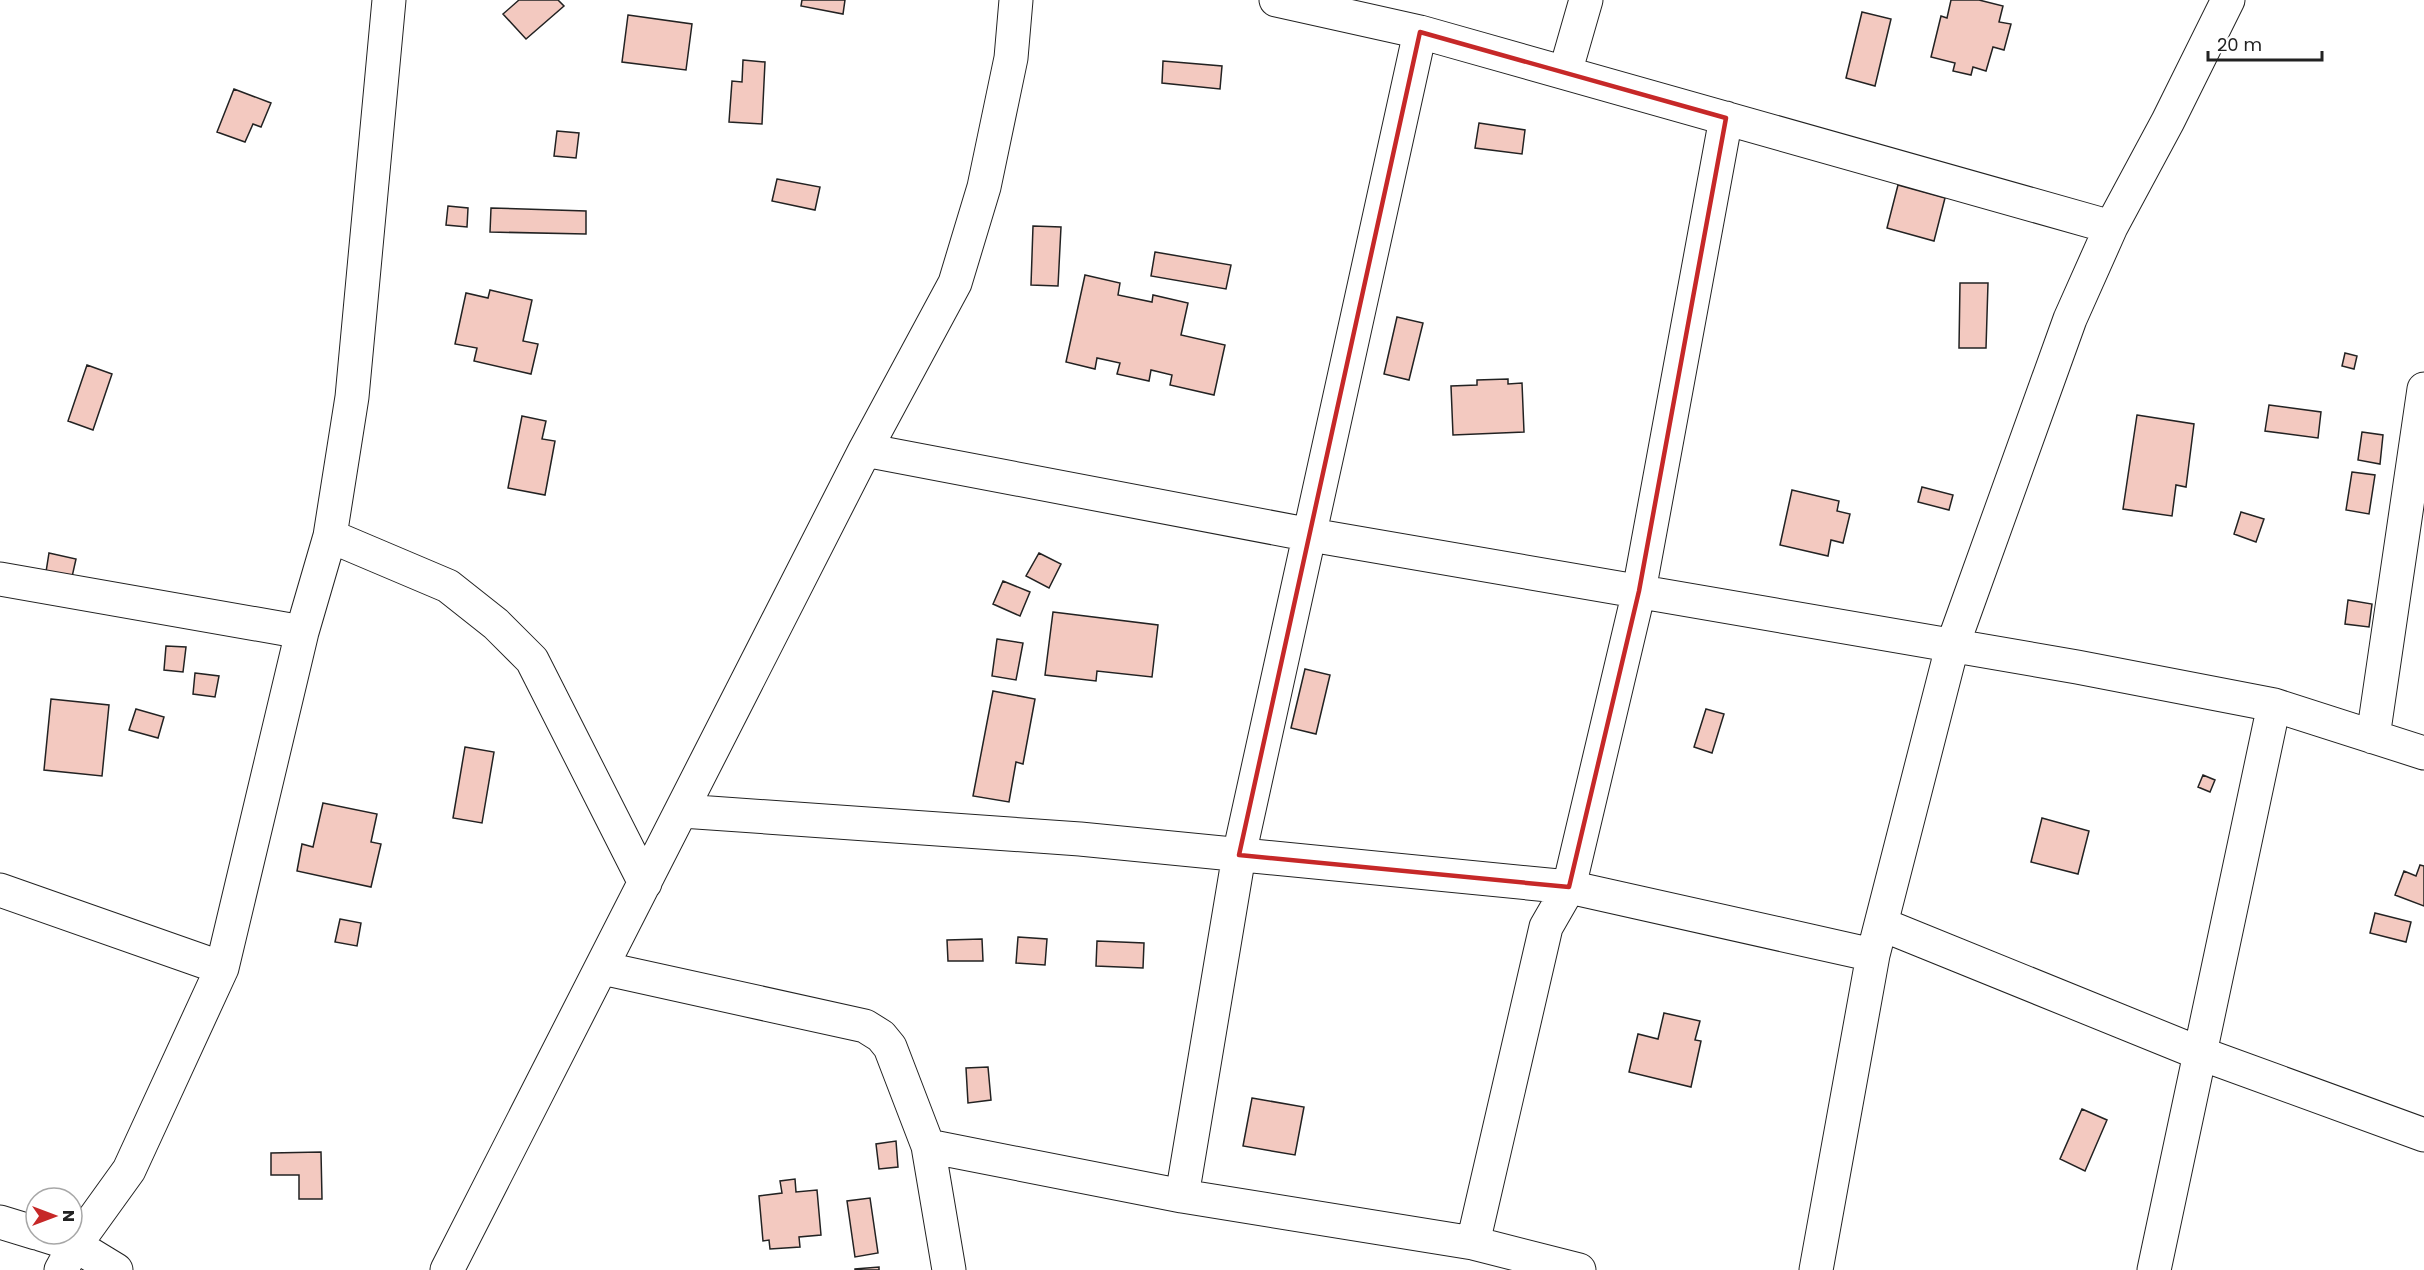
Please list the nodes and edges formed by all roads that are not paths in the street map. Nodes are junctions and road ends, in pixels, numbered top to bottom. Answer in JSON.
{"nodes":[{"id":1,"x":389,"y":0,"type":"edge"},
{"id":2,"x":1016,"y":0,"type":"edge"},
{"id":3,"x":1276,"y":0,"type":"edge"},
{"id":4,"x":1586,"y":0,"type":"edge"},
{"id":5,"x":2228,"y":0,"type":"edge"},
{"id":6,"x":1420,"y":32,"type":"junction"},
{"id":7,"x":1565,"y":73,"type":"junction"},
{"id":8,"x":1726,"y":118,"type":"junction"},
{"id":9,"x":2111,"y":227,"type":"junction"},
{"id":10,"x":2424,"y":389,"type":"edge"},
{"id":11,"x":865,"y":450,"type":"junction"},
{"id":12,"x":1311,"y":535,"type":"junction"},
{"id":13,"x":330,"y":536,"type":"junction"},
{"id":14,"x":0,"y":579,"type":"edge"},
{"id":15,"x":1639,"y":591,"type":"junction"},
{"id":16,"x":302,"y":632,"type":"junction"},
{"id":17,"x":1952,"y":647,"type":"junction"},
{"id":18,"x":2274,"y":705,"type":"junction"},
{"id":19,"x":2373,"y":737,"type":"junction"},
{"id":20,"x":2424,"y":753,"type":"edge"},
{"id":21,"x":682,"y":811,"type":"junction"},
{"id":22,"x":1239,"y":855,"type":"junction"},
{"id":23,"x":645,"y":883,"type":"junction"},
{"id":24,"x":1569,"y":887,"type":"junction"},
{"id":25,"x":0,"y":890,"type":"edge"},
{"id":26,"x":1877,"y":939,"type":"junction"},
{"id":27,"x":222,"y":968,"type":"junction"},
{"id":28,"x":602,"y":968,"type":"junction"},
{"id":29,"x":2199,"y":1053,"type":"junction"},
{"id":30,"x":2424,"y":1135,"type":"edge"},
{"id":31,"x":928,"y":1146,"type":"junction"},
{"id":32,"x":1182,"y":1196,"type":"junction"},
{"id":33,"x":0,"y":1222,"type":"edge"},
{"id":34,"x":24,"y":1229,"type":"edge"},
{"id":35,"x":1473,"y":1243,"type":"junction"},
{"id":36,"x":54,"y":1246,"type":"edge"},
{"id":37,"x":68,"y":1257,"type":"edge"},
{"id":38,"x":116,"y":1270,"type":"edge"},
{"id":39,"x":447,"y":1270,"type":"edge"},
{"id":40,"x":949,"y":1270,"type":"edge"},
{"id":41,"x":1579,"y":1270,"type":"edge"},
{"id":42,"x":1816,"y":1270,"type":"edge"},
{"id":43,"x":2154,"y":1270,"type":"edge"}],
"edges":[{"from":1,"to":13,"type":"street"},
{"from":2,"to":11,"type":"street"},
{"from":3,"to":6,"type":"street"},
{"from":4,"to":7,"type":"street"},
{"from":5,"to":9,"type":"street"},
{"from":6,"to":7,"type":"street"},
{"from":6,"to":12,"type":"street"},
{"from":7,"to":8,"type":"street"},
{"from":8,"to":9,"type":"street"},
{"from":8,"to":15,"type":"street"},
{"from":9,"to":17,"type":"street"},
{"from":10,"to":19,"type":"street"},
{"from":11,"to":12,"type":"street"},
{"from":11,"to":21,"type":"street"},
{"from":12,"to":15,"type":"street"},
{"from":12,"to":22,"type":"street"},
{"from":13,"to":16,"type":"street"},
{"from":13,"to":23,"type":"street"},
{"from":14,"to":16,"type":"street"},
{"from":15,"to":17,"type":"street"},
{"from":15,"to":24,"type":"street"},
{"from":16,"to":27,"type":"street"},
{"from":17,"to":18,"type":"street"},
{"from":17,"to":26,"type":"street"},
{"from":18,"to":19,"type":"street"},
{"from":18,"to":29,"type":"street"},
{"from":19,"to":20,"type":"street"},
{"from":21,"to":22,"type":"street"},
{"from":21,"to":23,"type":"street"},
{"from":22,"to":24,"type":"street"},
{"from":22,"to":32,"type":"street"},
{"from":23,"to":28,"type":"street"},
{"from":24,"to":26,"type":"street"},
{"from":24,"to":35,"type":"street"},
{"from":25,"to":27,"type":"street"},
{"from":26,"to":29,"type":"street"},
{"from":26,"to":42,"type":"street"},
{"from":27,"to":37,"type":"street"},
{"from":28,"to":31,"type":"street"},
{"from":28,"to":39,"type":"street"},
{"from":29,"to":30,"type":"street"},
{"from":29,"to":43,"type":"street"},
{"from":31,"to":32,"type":"street"},
{"from":31,"to":40,"type":"street"},
{"from":32,"to":35,"type":"street"},
{"from":33,"to":34,"type":"street"},
{"from":35,"to":41,"type":"street"},
{"from":36,"to":37,"type":"street"},
{"from":37,"to":38,"type":"street"}]}
